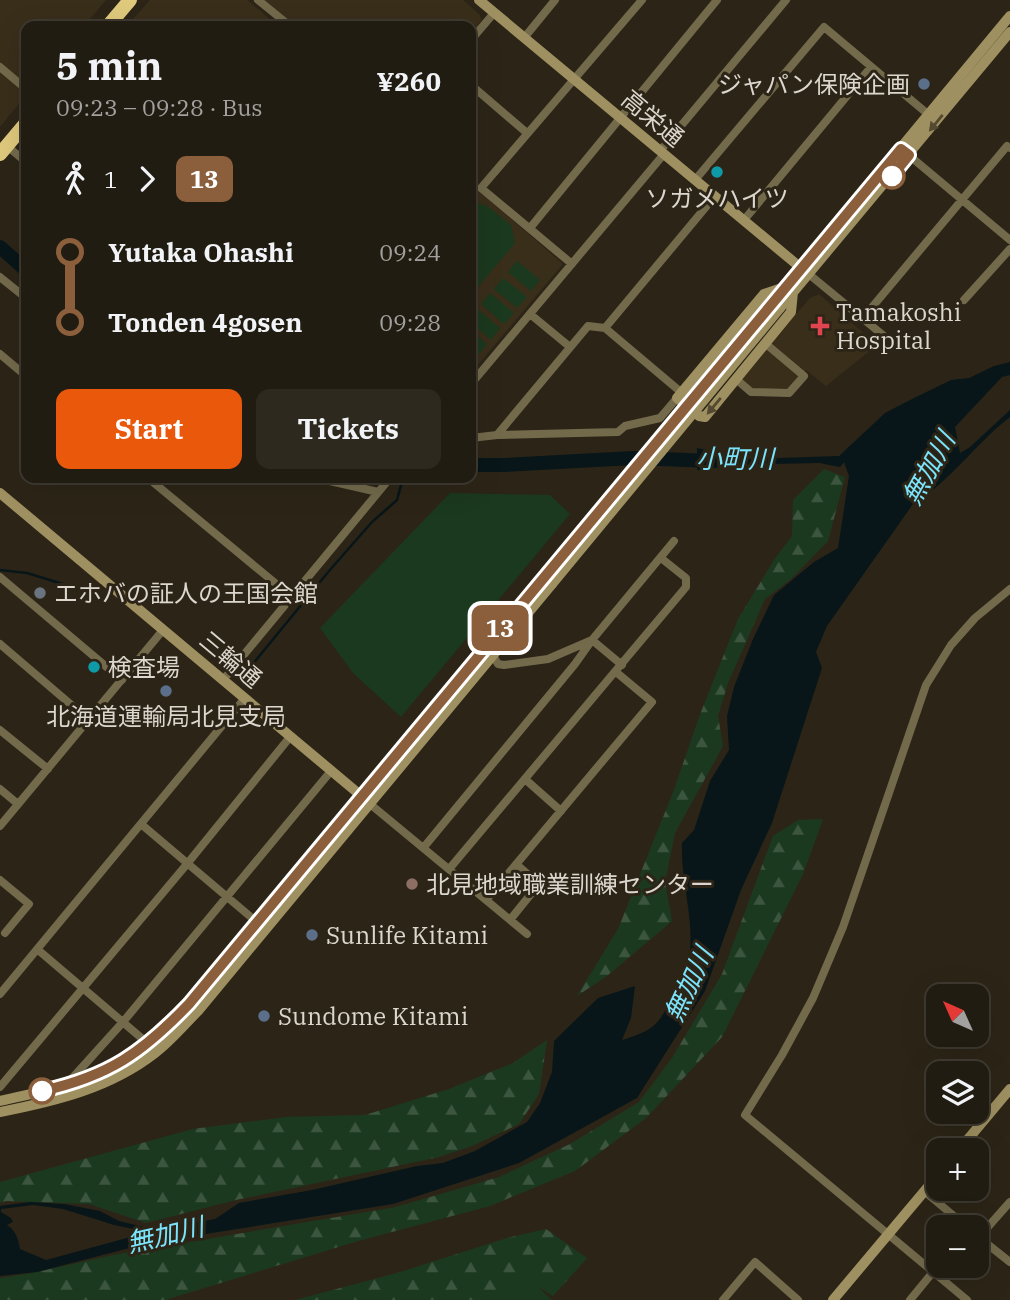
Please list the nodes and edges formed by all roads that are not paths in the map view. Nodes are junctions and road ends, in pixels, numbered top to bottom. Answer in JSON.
{"nodes":[{"id":1,"x":130,"y":0,"type":"edge"},
{"id":2,"x":258,"y":0,"type":"edge"},
{"id":3,"x":478,"y":0,"type":"edge"},
{"id":4,"x":555,"y":0,"type":"edge"},
{"id":5,"x":642,"y":0,"type":"edge"},
{"id":6,"x":717,"y":0,"type":"edge"},
{"id":7,"x":784,"y":1,"type":"edge"},
{"id":8,"x":494,"y":13,"type":"junction"},
{"id":9,"x":1010,"y":16,"type":"edge"},
{"id":10,"x":112,"y":21,"type":"edge"},
{"id":11,"x":284,"y":21,"type":"edge"},
{"id":12,"x":1010,"y":32,"type":"edge"},
{"id":13,"x":476,"y":34,"type":"edge"},
{"id":14,"x":524,"y":38,"type":"junction"},
{"id":15,"x":0,"y":67,"type":"edge"},
{"id":16,"x":871,"y":67,"type":"junction"},
{"id":17,"x":574,"y":79,"type":"junction"},
{"id":18,"x":21,"y":85,"type":"edge"},
{"id":19,"x":476,"y":89,"type":"edge"},
{"id":20,"x":929,"y":115,"type":"junction"},
{"id":21,"x":620,"y":118,"type":"junction"},
{"id":22,"x":21,"y":129,"type":"edge"},
{"id":23,"x":527,"y":132,"type":"junction"},
{"id":24,"x":1010,"y":148,"type":"edge"},
{"id":25,"x":4,"y":150,"type":"edge"},
{"id":26,"x":662,"y":152,"type":"junction"},
{"id":27,"x":905,"y":152,"type":"junction"},
{"id":28,"x":21,"y":159,"type":"edge"},
{"id":29,"x":695,"y":180,"type":"junction"},
{"id":30,"x":715,"y":196,"type":"junction"},
{"id":31,"x":962,"y":199,"type":"junction"},
{"id":32,"x":744,"y":220,"type":"junction"},
{"id":33,"x":530,"y":228,"type":"junction"},
{"id":34,"x":1010,"y":240,"type":"edge"},
{"id":35,"x":1010,"y":249,"type":"edge"},
{"id":36,"x":572,"y":264,"type":"junction"},
{"id":37,"x":805,"y":271,"type":"junction"},
{"id":38,"x":0,"y":277,"type":"edge"},
{"id":39,"x":789,"y":289,"type":"junction"},
{"id":40,"x":21,"y":294,"type":"edge"},
{"id":41,"x":964,"y":300,"type":"dead end"},
{"id":42,"x":530,"y":314,"type":"junction"},
{"id":43,"x":863,"y":318,"type":"junction"},
{"id":44,"x":605,"y":328,"type":"junction"},
{"id":45,"x":884,"y":336,"type":"dead end"},
{"id":46,"x":765,"y":344,"type":"junction"},
{"id":47,"x":570,"y":347,"type":"junction"},
{"id":48,"x":0,"y":355,"type":"edge"},
{"id":49,"x":21,"y":372,"type":"edge"},
{"id":50,"x":476,"y":378,"type":"edge"},
{"id":51,"x":736,"y":379,"type":"junction"},
{"id":52,"x":680,"y":396,"type":"junction"},
{"id":53,"x":497,"y":435,"type":"junction"},
{"id":54,"x":476,"y":437,"type":"edge"},
{"id":55,"x":154,"y":483,"type":"edge"},
{"id":56,"x":339,"y":483,"type":"edge"},
{"id":57,"x":385,"y":483,"type":"edge"},
{"id":58,"x":378,"y":492,"type":"junction"},
{"id":59,"x":0,"y":493,"type":"edge"},
{"id":60,"x":674,"y":541,"type":"dead end"},
{"id":61,"x":661,"y":558,"type":"junction"},
{"id":62,"x":0,"y":578,"type":"edge"},
{"id":63,"x":1010,"y":589,"type":"edge"},
{"id":64,"x":292,"y":597,"type":"junction"},
{"id":65,"x":163,"y":630,"type":"junction"},
{"id":66,"x":592,"y":640,"type":"junction"},
{"id":67,"x":0,"y":644,"type":"edge"},
{"id":68,"x":488,"y":650,"type":"junction"},
{"id":69,"x":619,"y":668,"type":"junction"},
{"id":70,"x":122,"y":680,"type":"junction"},
{"id":71,"x":223,"y":680,"type":"junction"},
{"id":72,"x":245,"y":698,"type":"junction"},
{"id":73,"x":89,"y":720,"type":"junction"},
{"id":74,"x":0,"y":730,"type":"edge"},
{"id":75,"x":289,"y":737,"type":"junction"},
{"id":76,"x":48,"y":769,"type":"junction"},
{"id":77,"x":331,"y":771,"type":"junction"},
{"id":78,"x":526,"y":779,"type":"junction"},
{"id":79,"x":0,"y":789,"type":"edge"},
{"id":80,"x":366,"y":800,"type":"junction"},
{"id":81,"x":18,"y":804,"type":"junction"},
{"id":82,"x":561,"y":810,"type":"junction"},
{"id":83,"x":141,"y":824,"type":"junction"},
{"id":84,"x":0,"y":826,"type":"edge"},
{"id":85,"x":424,"y":847,"type":"junction"},
{"id":86,"x":187,"y":864,"type":"junction"},
{"id":87,"x":516,"y":864,"type":"junction"},
{"id":88,"x":450,"y":869,"type":"junction"},
{"id":89,"x":0,"y":880,"type":"edge"},
{"id":90,"x":227,"y":897,"type":"junction"},
{"id":91,"x":487,"y":899,"type":"junction"},
{"id":92,"x":510,"y":920,"type":"junction"},
{"id":93,"x":261,"y":925,"type":"junction"},
{"id":94,"x":5,"y":933,"type":"dead end"},
{"id":95,"x":527,"y":934,"type":"dead end"},
{"id":96,"x":37,"y":949,"type":"junction"},
{"id":97,"x":83,"y":988,"type":"junction"},
{"id":98,"x":0,"y":994,"type":"edge"},
{"id":99,"x":123,"y":1022,"type":"junction"},
{"id":100,"x":153,"y":1048,"type":"junction"},
{"id":101,"x":65,"y":1086,"type":"junction"},
{"id":102,"x":0,"y":1087,"type":"edge"},
{"id":103,"x":1010,"y":1089,"type":"edge"},
{"id":104,"x":0,"y":1101,"type":"edge"},
{"id":105,"x":0,"y":1112,"type":"edge"},
{"id":106,"x":969,"y":1138,"type":"edge"},
{"id":107,"x":926,"y":1189,"type":"edge"},
{"id":108,"x":924,"y":1191,"type":"junction"},
{"id":109,"x":1010,"y":1202,"type":"edge"},
{"id":110,"x":953,"y":1215,"type":"edge"},
{"id":111,"x":989,"y":1224,"type":"edge"},
{"id":112,"x":888,"y":1234,"type":"junction"},
{"id":113,"x":989,"y":1245,"type":"edge"},
{"id":114,"x":1010,"y":1262,"type":"edge"},
{"id":115,"x":926,"y":1266,"type":"edge"},
{"id":116,"x":928,"y":1278,"type":"edge"},
{"id":117,"x":940,"y":1278,"type":"edge"},
{"id":118,"x":723,"y":1300,"type":"edge"},
{"id":119,"x":798,"y":1300,"type":"edge"},
{"id":120,"x":833,"y":1300,"type":"edge"},
{"id":121,"x":910,"y":1300,"type":"edge"},
{"id":122,"x":967,"y":1300,"type":"edge"}],
"edges":[{"from":1,"to":10,"type":"highway"},
{"from":2,"to":11,"type":"street"},
{"from":3,"to":8,"type":"street","name":"高栄通"},
{"from":4,"to":14,"type":"street"},
{"from":5,"to":17,"type":"street"},
{"from":6,"to":21,"type":"street"},
{"from":7,"to":26,"type":"street"},
{"from":8,"to":13,"type":"street"},
{"from":8,"to":14,"type":"street","name":"高栄通"},
{"from":9,"to":20,"type":"street"},
{"from":12,"to":27,"type":"street","one_way":true},
{"from":14,"to":17,"type":"street","name":"高栄通"},
{"from":15,"to":18,"type":"street"},
{"from":16,"to":20,"type":"street"},
{"from":16,"to":29,"type":"street"},
{"from":16,"to":32,"type":"street"},
{"from":17,"to":21,"type":"street","name":"高栄通"},
{"from":17,"to":23,"type":"street"},
{"from":19,"to":23,"type":"street"},
{"from":20,"to":27,"type":"street"},
{"from":21,"to":26,"type":"street","name":"高栄通"},
{"from":21,"to":33,"type":"street"},
{"from":22,"to":25,"type":"highway"},
{"from":23,"to":33,"type":"street"},
{"from":24,"to":31,"type":"street"},
{"from":25,"to":28,"type":"street"},
{"from":26,"to":29,"type":"street","name":"高栄通"},
{"from":26,"to":36,"type":"street"},
{"from":27,"to":31,"type":"street"},
{"from":27,"to":37,"type":"street"},
{"from":29,"to":30,"type":"street","name":"高栄通"},
{"from":30,"to":32,"type":"street","name":"高栄通"},
{"from":30,"to":44,"type":"street"},
{"from":31,"to":34,"type":"street"},
{"from":31,"to":43,"type":"street"},
{"from":32,"to":37,"type":"street","name":"高栄通"},
{"from":33,"to":36,"type":"street"},
{"from":35,"to":41,"type":"street"},
{"from":36,"to":42,"type":"street"},
{"from":37,"to":39,"type":"street"},
{"from":37,"to":43,"type":"street"},
{"from":38,"to":40,"type":"street"},
{"from":39,"to":46,"type":"street"},
{"from":39,"to":52,"type":"street"},
{"from":39,"to":68,"type":"street","bridge":true},
{"from":42,"to":47,"type":"street"},
{"from":42,"to":50,"type":"street"},
{"from":43,"to":45,"type":"street"},
{"from":44,"to":47,"type":"street"},
{"from":44,"to":52,"type":"street"},
{"from":46,"to":51,"type":"street"},
{"from":46,"to":51,"type":"street"},
{"from":47,"to":53,"type":"street"},
{"from":48,"to":49,"type":"street"},
{"from":51,"to":52,"type":"street","one_way":true},
{"from":52,"to":53,"type":"street"},
{"from":53,"to":54,"type":"street"},
{"from":55,"to":64,"type":"street"},
{"from":56,"to":58,"type":"street"},
{"from":57,"to":58,"type":"street"},
{"from":58,"to":64,"type":"street"},
{"from":59,"to":65,"type":"street","name":"三輪通"},
{"from":60,"to":61,"type":"street"},
{"from":61,"to":66,"type":"street"},
{"from":61,"to":69,"type":"street"},
{"from":62,"to":70,"type":"street"},
{"from":63,"to":112,"type":"street"},
{"from":64,"to":71,"type":"street"},
{"from":65,"to":70,"type":"street"},
{"from":65,"to":71,"type":"street","name":"三輪通"},
{"from":66,"to":68,"type":"street"},
{"from":66,"to":69,"type":"street"},
{"from":66,"to":85,"type":"street"},
{"from":67,"to":73,"type":"street"},
{"from":68,"to":80,"type":"street"},
{"from":69,"to":78,"type":"street"},
{"from":69,"to":82,"type":"street"},
{"from":70,"to":73,"type":"street"},
{"from":71,"to":72,"type":"street","name":"三輪通"},
{"from":72,"to":75,"type":"street","name":"三輪通"},
{"from":72,"to":83,"type":"street"},
{"from":73,"to":76,"type":"street"},
{"from":74,"to":76,"type":"street"},
{"from":75,"to":77,"type":"street","name":"三輪通"},
{"from":75,"to":86,"type":"street"},
{"from":76,"to":81,"type":"street"},
{"from":77,"to":80,"type":"street","name":"三輪通"},
{"from":77,"to":90,"type":"street"},
{"from":78,"to":82,"type":"street"},
{"from":78,"to":88,"type":"street"},
{"from":79,"to":81,"type":"street"},
{"from":80,"to":85,"type":"street"},
{"from":80,"to":93,"type":"street"},
{"from":81,"to":84,"type":"street"},
{"from":82,"to":87,"type":"street"},
{"from":83,"to":86,"type":"street"},
{"from":83,"to":96,"type":"street"},
{"from":85,"to":88,"type":"street"},
{"from":86,"to":90,"type":"street"},
{"from":86,"to":97,"type":"street"},
{"from":87,"to":91,"type":"street"},
{"from":87,"to":92,"type":"street"},
{"from":88,"to":91,"type":"street"},
{"from":89,"to":94,"type":"street"},
{"from":90,"to":93,"type":"street"},
{"from":90,"to":99,"type":"street"},
{"from":91,"to":92,"type":"street"},
{"from":92,"to":95,"type":"street"},
{"from":93,"to":100,"type":"street"},
{"from":96,"to":97,"type":"street"},
{"from":96,"to":98,"type":"street"},
{"from":97,"to":99,"type":"street"},
{"from":97,"to":102,"type":"street"},
{"from":99,"to":100,"type":"street"},
{"from":99,"to":101,"type":"street"},
{"from":100,"to":101,"type":"street"},
{"from":100,"to":105,"type":"street"},
{"from":101,"to":104,"type":"street"},
{"from":103,"to":106,"type":"street"},
{"from":107,"to":108,"type":"street"},
{"from":108,"to":110,"type":"street"},
{"from":108,"to":112,"type":"street"},
{"from":109,"to":111,"type":"street"},
{"from":112,"to":115,"type":"street"},
{"from":112,"to":120,"type":"street"},
{"from":113,"to":114,"type":"street"},
{"from":116,"to":121,"type":"street"},
{"from":117,"to":122,"type":"street"},
{"from":118,"to":119,"type":"street"}]}
